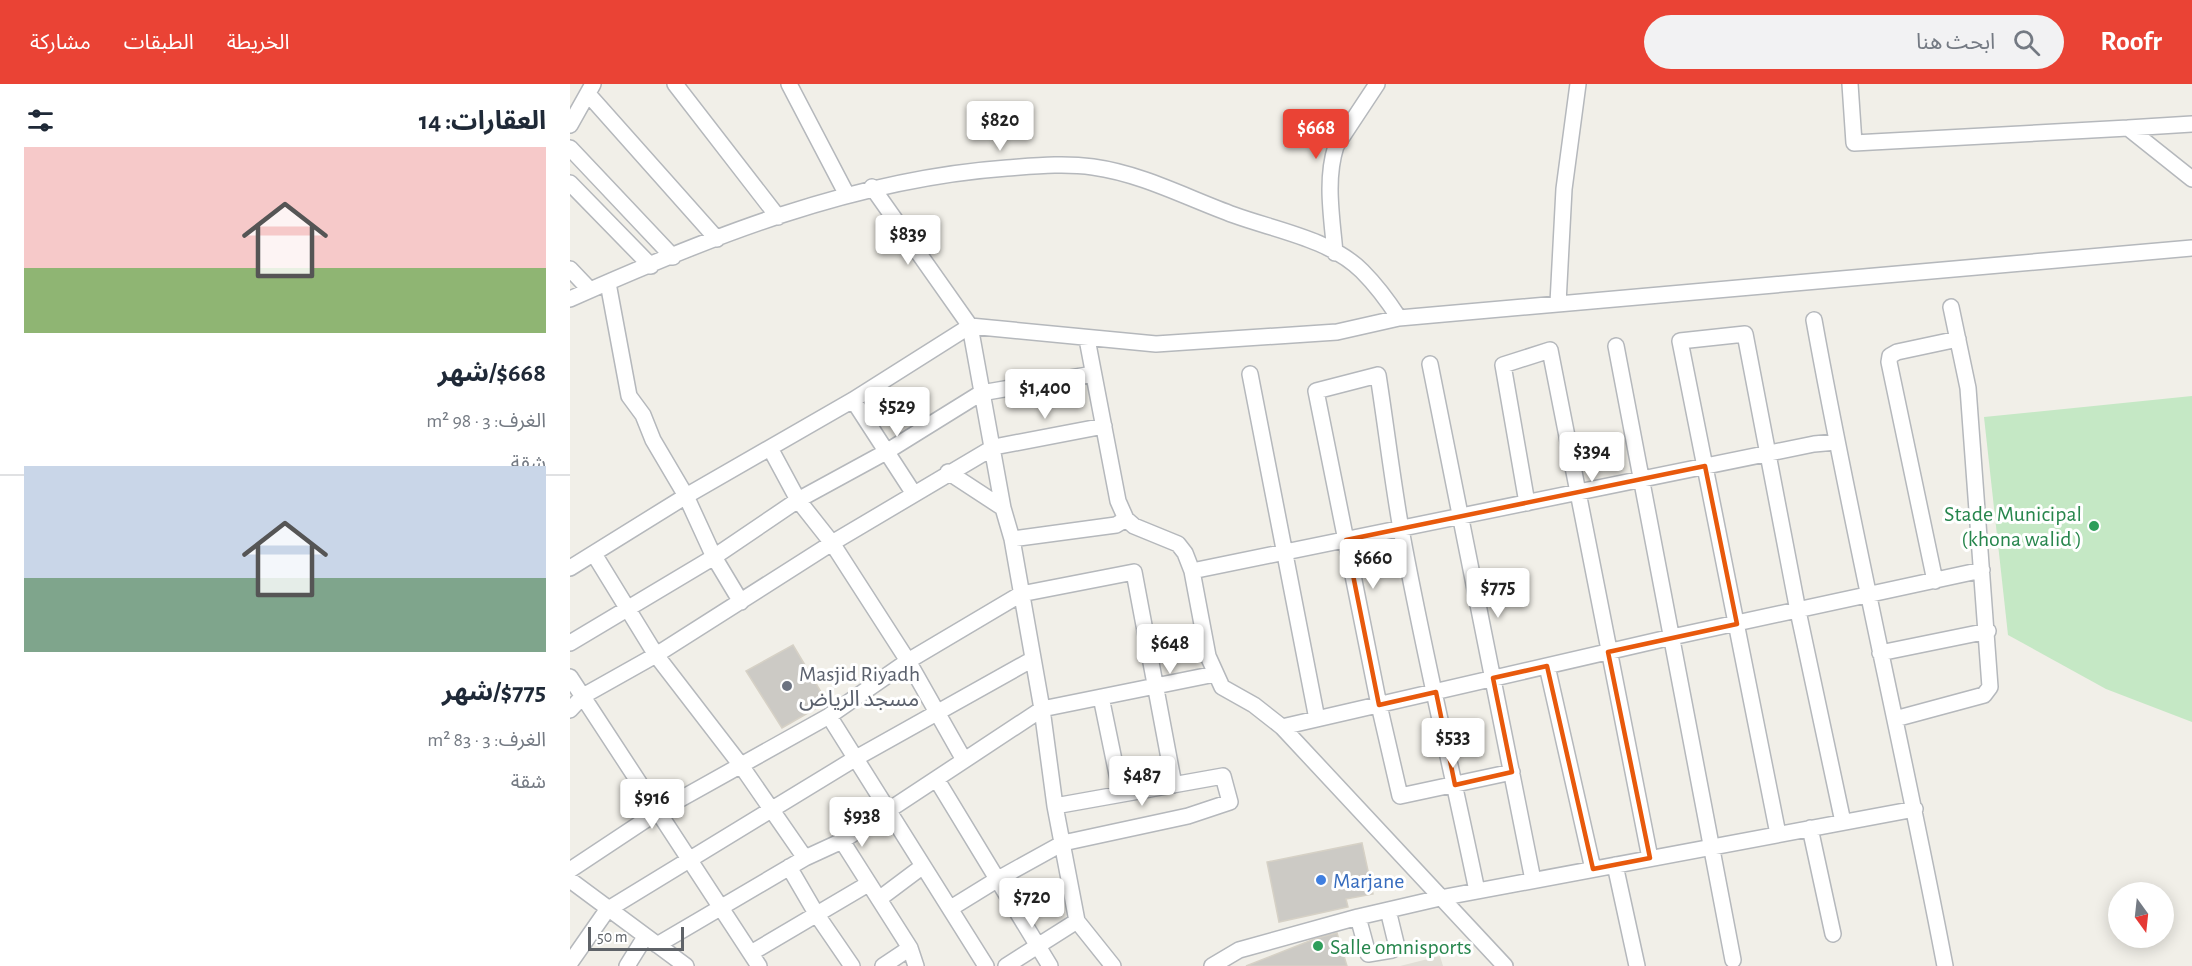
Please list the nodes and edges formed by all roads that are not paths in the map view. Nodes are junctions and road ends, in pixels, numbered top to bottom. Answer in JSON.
{"nodes":[{"id":1,"x":675,"y":84,"type":"edge"},
{"id":2,"x":789,"y":84,"type":"edge"},
{"id":3,"x":1377,"y":84,"type":"edge"},
{"id":4,"x":1578,"y":84,"type":"edge"},
{"id":5,"x":1850,"y":84,"type":"edge"},
{"id":6,"x":591,"y":89,"type":"edge"},
{"id":7,"x":2192,"y":124,"type":"edge"},
{"id":8,"x":570,"y":125,"type":"edge"},
{"id":9,"x":2128,"y":128,"type":"junction"},
{"id":10,"x":570,"y":148,"type":"edge"},
{"id":11,"x":2192,"y":179,"type":"edge"},
{"id":12,"x":570,"y":183,"type":"edge"},
{"id":13,"x":872,"y":187,"type":"junction"},
{"id":14,"x":846,"y":195,"type":"junction"},
{"id":15,"x":778,"y":217,"type":"junction"},
{"id":16,"x":717,"y":239,"type":"junction"},
{"id":17,"x":2192,"y":248,"type":"edge"},
{"id":18,"x":1335,"y":253,"type":"junction"},
{"id":19,"x":673,"y":257,"type":"junction"},
{"id":20,"x":651,"y":266,"type":"junction"},
{"id":21,"x":570,"y":269,"type":"edge"},
{"id":22,"x":608,"y":283,"type":"junction"},
{"id":23,"x":590,"y":290,"type":"junction"},
{"id":24,"x":570,"y":299,"type":"edge"},
{"id":25,"x":1558,"y":303,"type":"junction"},
{"id":26,"x":1951,"y":307,"type":"dead end"},
{"id":27,"x":1399,"y":318,"type":"junction"},
{"id":28,"x":1814,"y":320,"type":"dead end"},
{"id":29,"x":970,"y":326,"type":"junction"},
{"id":30,"x":1087,"y":339,"type":"junction"},
{"id":31,"x":1958,"y":339,"type":"junction"},
{"id":32,"x":1616,"y":346,"type":"dead end"},
{"id":33,"x":1430,"y":364,"type":"dead end"},
{"id":34,"x":1093,"y":374,"type":"junction"},
{"id":35,"x":1250,"y":374,"type":"dead end"},
{"id":36,"x":981,"y":393,"type":"junction"},
{"id":37,"x":853,"y":400,"type":"junction"},
{"id":38,"x":1104,"y":426,"type":"junction"},
{"id":39,"x":1836,"y":442,"type":"junction"},
{"id":40,"x":994,"y":447,"type":"junction"},
{"id":41,"x":770,"y":448,"type":"junction"},
{"id":42,"x":886,"y":452,"type":"junction"},
{"id":43,"x":1768,"y":453,"type":"junction"},
{"id":44,"x":1705,"y":466,"type":"junction"},
{"id":45,"x":948,"y":472,"type":"junction"},
{"id":46,"x":1641,"y":479,"type":"junction"},
{"id":47,"x":1577,"y":492,"type":"junction"},
{"id":48,"x":914,"y":494,"type":"junction"},
{"id":49,"x":686,"y":496,"type":"junction"},
{"id":50,"x":798,"y":500,"type":"junction"},
{"id":51,"x":1527,"y":503,"type":"junction"},
{"id":52,"x":1003,"y":507,"type":"junction"},
{"id":53,"x":1461,"y":516,"type":"junction"},
{"id":54,"x":1126,"y":519,"type":"junction"},
{"id":55,"x":1401,"y":528,"type":"junction"},
{"id":56,"x":1012,"y":539,"type":"junction"},
{"id":57,"x":1346,"y":540,"type":"junction"},
{"id":58,"x":832,"y":543,"type":"junction"},
{"id":59,"x":1285,"y":552,"type":"junction"},
{"id":60,"x":594,"y":554,"type":"junction"},
{"id":61,"x":714,"y":557,"type":"junction"},
{"id":62,"x":570,"y":568,"type":"edge"},
{"id":63,"x":1983,"y":570,"type":"junction"},
{"id":64,"x":1192,"y":571,"type":"junction"},
{"id":65,"x":1935,"y":581,"type":"junction"},
{"id":66,"x":1021,"y":594,"type":"junction"},
{"id":67,"x":1868,"y":596,"type":"junction"},
{"id":68,"x":741,"y":602,"type":"junction"},
{"id":69,"x":628,"y":609,"type":"junction"},
{"id":70,"x":1798,"y":611,"type":"junction"},
{"id":71,"x":1737,"y":624,"type":"junction"},
{"id":72,"x":1988,"y":631,"type":"junction"},
{"id":73,"x":1672,"y":638,"type":"junction"},
{"id":74,"x":570,"y":643,"type":"edge"},
{"id":75,"x":1608,"y":652,"type":"junction"},
{"id":76,"x":1880,"y":653,"type":"junction"},
{"id":77,"x":656,"y":655,"type":"junction"},
{"id":78,"x":1033,"y":659,"type":"junction"},
{"id":79,"x":908,"y":661,"type":"junction"},
{"id":80,"x":1547,"y":666,"type":"junction"},
{"id":81,"x":1215,"y":674,"type":"junction"},
{"id":82,"x":570,"y":678,"type":"edge"},
{"id":83,"x":1493,"y":678,"type":"junction"},
{"id":84,"x":1155,"y":685,"type":"junction"},
{"id":85,"x":1436,"y":692,"type":"junction"},
{"id":86,"x":583,"y":696,"type":"junction"},
{"id":87,"x":1101,"y":697,"type":"junction"},
{"id":88,"x":1378,"y":705,"type":"junction"},
{"id":89,"x":1042,"y":709,"type":"junction"},
{"id":90,"x":570,"y":710,"type":"edge"},
{"id":91,"x":937,"y":713,"type":"junction"},
{"id":92,"x":829,"y":717,"type":"junction"},
{"id":93,"x":1317,"y":719,"type":"junction"},
{"id":94,"x":1895,"y":719,"type":"junction"},
{"id":95,"x":1282,"y":727,"type":"junction"},
{"id":96,"x":856,"y":758,"type":"junction"},
{"id":97,"x":964,"y":760,"type":"junction"},
{"id":98,"x":740,"y":764,"type":"junction"},
{"id":99,"x":1512,"y":772,"type":"junction"},
{"id":100,"x":937,"y":780,"type":"junction"},
{"id":101,"x":1174,"y":785,"type":"junction"},
{"id":102,"x":1455,"y":785,"type":"junction"},
{"id":103,"x":1121,"y":794,"type":"junction"},
{"id":104,"x":1055,"y":806,"type":"junction"},
{"id":105,"x":1915,"y":809,"type":"junction"},
{"id":106,"x":772,"y":810,"type":"junction"},
{"id":107,"x":890,"y":810,"type":"junction"},
{"id":108,"x":659,"y":811,"type":"junction"},
{"id":109,"x":1843,"y":822,"type":"junction"},
{"id":110,"x":1810,"y":828,"type":"junction"},
{"id":111,"x":1778,"y":834,"type":"junction"},
{"id":112,"x":842,"y":841,"type":"junction"},
{"id":113,"x":1064,"y":843,"type":"junction"},
{"id":114,"x":1711,"y":846,"type":"junction"},
{"id":115,"x":805,"y":858,"type":"junction"},
{"id":116,"x":1650,"y":858,"type":"junction"},
{"id":117,"x":689,"y":859,"type":"junction"},
{"id":118,"x":1615,"y":865,"type":"junction"},
{"id":119,"x":923,"y":866,"type":"junction"},
{"id":120,"x":789,"y":867,"type":"junction"},
{"id":121,"x":1593,"y":869,"type":"junction"},
{"id":122,"x":570,"y":870,"type":"edge"},
{"id":123,"x":998,"y":879,"type":"junction"},
{"id":124,"x":570,"y":880,"type":"edge"},
{"id":125,"x":1533,"y":880,"type":"junction"},
{"id":126,"x":868,"y":884,"type":"junction"},
{"id":127,"x":1477,"y":891,"type":"junction"},
{"id":128,"x":1440,"y":898,"type":"junction"},
{"id":129,"x":879,"y":899,"type":"junction"},
{"id":130,"x":719,"y":908,"type":"junction"},
{"id":131,"x":951,"y":908,"type":"junction"},
{"id":132,"x":1388,"y":909,"type":"junction"},
{"id":133,"x":607,"y":910,"type":"junction"},
{"id":134,"x":817,"y":915,"type":"junction"},
{"id":135,"x":1358,"y":917,"type":"junction"},
{"id":136,"x":1077,"y":921,"type":"junction"},
{"id":137,"x":1833,"y":934,"type":"dead end"},
{"id":138,"x":651,"y":941,"type":"junction"},
{"id":139,"x":1038,"y":945,"type":"junction"},
{"id":140,"x":910,"y":948,"type":"junction"},
{"id":141,"x":755,"y":959,"type":"edge"},
{"id":142,"x":1732,"y":960,"type":"dead end"},
{"id":143,"x":570,"y":963,"type":"edge"},
{"id":144,"x":627,"y":966,"type":"edge"},
{"id":145,"x":686,"y":966,"type":"edge"},
{"id":146,"x":852,"y":966,"type":"edge"},
{"id":147,"x":883,"y":966,"type":"edge"},
{"id":148,"x":916,"y":966,"type":"edge"},
{"id":149,"x":986,"y":966,"type":"edge"},
{"id":150,"x":1006,"y":966,"type":"edge"},
{"id":151,"x":1050,"y":966,"type":"edge"},
{"id":152,"x":1113,"y":966,"type":"edge"},
{"id":153,"x":1212,"y":966,"type":"edge"},
{"id":154,"x":1504,"y":966,"type":"edge"},
{"id":155,"x":1637,"y":966,"type":"edge"},
{"id":156,"x":1945,"y":966,"type":"edge"}],
"edges":[{"from":1,"to":15,"type":"street"},
{"from":2,"to":14,"type":"street"},
{"from":3,"to":18,"type":"street"},
{"from":4,"to":25,"type":"street"},
{"from":5,"to":9,"type":"street"},
{"from":6,"to":8,"type":"street"},
{"from":6,"to":16,"type":"street"},
{"from":7,"to":9,"type":"street"},
{"from":9,"to":11,"type":"street"},
{"from":10,"to":19,"type":"street"},
{"from":12,"to":20,"type":"street"},
{"from":13,"to":14,"type":"street"},
{"from":13,"to":18,"type":"street"},
{"from":13,"to":29,"type":"street"},
{"from":14,"to":15,"type":"street"},
{"from":15,"to":16,"type":"street"},
{"from":16,"to":19,"type":"street"},
{"from":17,"to":25,"type":"street"},
{"from":18,"to":27,"type":"street"},
{"from":19,"to":20,"type":"street"},
{"from":20,"to":22,"type":"street"},
{"from":21,"to":23,"type":"street"},
{"from":22,"to":23,"type":"street"},
{"from":22,"to":49,"type":"street"},
{"from":23,"to":24,"type":"street"},
{"from":25,"to":27,"type":"street"},
{"from":26,"to":31,"type":"street"},
{"from":27,"to":30,"type":"street"},
{"from":28,"to":39,"type":"street"},
{"from":29,"to":30,"type":"street"},
{"from":29,"to":36,"type":"street"},
{"from":29,"to":37,"type":"street"},
{"from":30,"to":34,"type":"street"},
{"from":31,"to":63,"type":"street"},
{"from":31,"to":65,"type":"street"},
{"from":32,"to":46,"type":"street"},
{"from":33,"to":53,"type":"street"},
{"from":34,"to":36,"type":"street"},
{"from":34,"to":38,"type":"street"},
{"from":35,"to":59,"type":"street"},
{"from":36,"to":40,"type":"street"},
{"from":36,"to":42,"type":"street"},
{"from":37,"to":41,"type":"street"},
{"from":37,"to":42,"type":"street"},
{"from":38,"to":40,"type":"street"},
{"from":38,"to":54,"type":"street"},
{"from":39,"to":43,"type":"street"},
{"from":39,"to":67,"type":"street"},
{"from":40,"to":45,"type":"street"},
{"from":40,"to":52,"type":"street"},
{"from":41,"to":49,"type":"street"},
{"from":41,"to":50,"type":"street"},
{"from":42,"to":48,"type":"street"},
{"from":42,"to":50,"type":"street"},
{"from":43,"to":44,"type":"street"},
{"from":43,"to":44,"type":"street"},
{"from":43,"to":70,"type":"street"},
{"from":44,"to":46,"type":"street"},
{"from":44,"to":71,"type":"street"},
{"from":45,"to":48,"type":"street"},
{"from":45,"to":52,"type":"street"},
{"from":46,"to":47,"type":"street"},
{"from":46,"to":73,"type":"street"},
{"from":47,"to":51,"type":"street"},
{"from":47,"to":51,"type":"street"},
{"from":47,"to":75,"type":"street"},
{"from":48,"to":58,"type":"street"},
{"from":49,"to":60,"type":"street"},
{"from":49,"to":61,"type":"street"},
{"from":50,"to":58,"type":"street"},
{"from":50,"to":61,"type":"street"},
{"from":51,"to":53,"type":"street"},
{"from":52,"to":56,"type":"street"},
{"from":53,"to":55,"type":"street"},
{"from":53,"to":83,"type":"street"},
{"from":54,"to":56,"type":"street"},
{"from":54,"to":64,"type":"street"},
{"from":55,"to":57,"type":"street"},
{"from":55,"to":57,"type":"street"},
{"from":55,"to":85,"type":"street"},
{"from":56,"to":66,"type":"street"},
{"from":57,"to":59,"type":"street"},
{"from":57,"to":88,"type":"street"},
{"from":58,"to":68,"type":"street"},
{"from":58,"to":79,"type":"street"},
{"from":59,"to":64,"type":"street"},
{"from":59,"to":93,"type":"street"},
{"from":60,"to":62,"type":"street"},
{"from":60,"to":69,"type":"street"},
{"from":61,"to":68,"type":"street"},
{"from":61,"to":69,"type":"street"},
{"from":63,"to":65,"type":"street"},
{"from":63,"to":72,"type":"street"},
{"from":64,"to":81,"type":"street"},
{"from":65,"to":67,"type":"street"},
{"from":66,"to":78,"type":"street"},
{"from":66,"to":79,"type":"street"},
{"from":66,"to":84,"type":"street"},
{"from":67,"to":70,"type":"street"},
{"from":67,"to":76,"type":"street"},
{"from":68,"to":77,"type":"street"},
{"from":69,"to":74,"type":"street"},
{"from":69,"to":77,"type":"street"},
{"from":70,"to":71,"type":"street"},
{"from":70,"to":109,"type":"street"},
{"from":71,"to":73,"type":"street"},
{"from":71,"to":111,"type":"street"},
{"from":72,"to":76,"type":"street"},
{"from":72,"to":94,"type":"street"},
{"from":73,"to":75,"type":"street"},
{"from":73,"to":114,"type":"street"},
{"from":75,"to":80,"type":"street"},
{"from":75,"to":116,"type":"street"},
{"from":76,"to":94,"type":"street"},
{"from":77,"to":86,"type":"street"},
{"from":77,"to":98,"type":"street"},
{"from":78,"to":89,"type":"street"},
{"from":78,"to":91,"type":"street"},
{"from":79,"to":91,"type":"street"},
{"from":79,"to":92,"type":"street"},
{"from":80,"to":83,"type":"street"},
{"from":80,"to":121,"type":"street"},
{"from":81,"to":84,"type":"street"},
{"from":81,"to":95,"type":"street"},
{"from":82,"to":86,"type":"street"},
{"from":83,"to":85,"type":"street"},
{"from":83,"to":99,"type":"street"},
{"from":84,"to":87,"type":"street"},
{"from":84,"to":101,"type":"street"},
{"from":85,"to":88,"type":"street"},
{"from":85,"to":102,"type":"street"},
{"from":86,"to":90,"type":"street"},
{"from":86,"to":108,"type":"street"},
{"from":87,"to":89,"type":"street"},
{"from":87,"to":103,"type":"street"},
{"from":88,"to":93,"type":"street"},
{"from":88,"to":102,"type":"street"},
{"from":89,"to":97,"type":"street"},
{"from":89,"to":104,"type":"street"},
{"from":91,"to":96,"type":"street"},
{"from":91,"to":97,"type":"street"},
{"from":92,"to":96,"type":"street"},
{"from":92,"to":98,"type":"street"},
{"from":93,"to":95,"type":"street"},
{"from":94,"to":105,"type":"street"},
{"from":95,"to":128,"type":"street"},
{"from":96,"to":106,"type":"street"},
{"from":96,"to":107,"type":"street"},
{"from":97,"to":100,"type":"street"},
{"from":98,"to":106,"type":"street"},
{"from":98,"to":108,"type":"street"},
{"from":99,"to":102,"type":"street"},
{"from":99,"to":125,"type":"street"},
{"from":100,"to":107,"type":"street"},
{"from":100,"to":123,"type":"street"},
{"from":101,"to":103,"type":"street"},
{"from":101,"to":113,"type":"street"},
{"from":102,"to":127,"type":"street"},
{"from":103,"to":104,"type":"street"},
{"from":104,"to":113,"type":"street"},
{"from":105,"to":109,"type":"street"},
{"from":105,"to":156,"type":"street"},
{"from":106,"to":115,"type":"street"},
{"from":106,"to":117,"type":"street"},
{"from":107,"to":112,"type":"street"},
{"from":107,"to":119,"type":"street"},
{"from":108,"to":117,"type":"street"},
{"from":108,"to":122,"type":"street"},
{"from":109,"to":110,"type":"street"},
{"from":110,"to":111,"type":"street"},
{"from":110,"to":137,"type":"street"},
{"from":111,"to":114,"type":"street"},
{"from":112,"to":115,"type":"street"},
{"from":112,"to":126,"type":"street"},
{"from":113,"to":123,"type":"street"},
{"from":113,"to":136,"type":"street"},
{"from":114,"to":116,"type":"street"},
{"from":114,"to":142,"type":"street"},
{"from":115,"to":120,"type":"street"},
{"from":116,"to":118,"type":"street"},
{"from":117,"to":130,"type":"street"},
{"from":117,"to":133,"type":"street"},
{"from":118,"to":121,"type":"street"},
{"from":118,"to":155,"type":"street"},
{"from":119,"to":129,"type":"street"},
{"from":119,"to":131,"type":"street"},
{"from":120,"to":130,"type":"street"},
{"from":120,"to":134,"type":"street"},
{"from":121,"to":125,"type":"street"},
{"from":123,"to":131,"type":"street"},
{"from":123,"to":139,"type":"street"},
{"from":124,"to":133,"type":"street"},
{"from":125,"to":127,"type":"street"},
{"from":126,"to":129,"type":"street"},
{"from":126,"to":134,"type":"street"},
{"from":127,"to":128,"type":"street"},
{"from":128,"to":132,"type":"street"},
{"from":128,"to":154,"type":"street"},
{"from":129,"to":140,"type":"street"},
{"from":130,"to":138,"type":"street"},
{"from":130,"to":141,"type":"street"},
{"from":131,"to":149,"type":"street"},
{"from":132,"to":135,"type":"street"},
{"from":132,"to":135,"type":"street"},
{"from":133,"to":138,"type":"street"},
{"from":133,"to":143,"type":"street"},
{"from":134,"to":141,"type":"street"},
{"from":134,"to":146,"type":"street"},
{"from":135,"to":153,"type":"street"},
{"from":136,"to":139,"type":"street"},
{"from":136,"to":152,"type":"street"},
{"from":138,"to":144,"type":"street"},
{"from":138,"to":145,"type":"street"},
{"from":139,"to":150,"type":"street"},
{"from":139,"to":151,"type":"street"},
{"from":140,"to":147,"type":"street"},
{"from":140,"to":148,"type":"street"}]}
